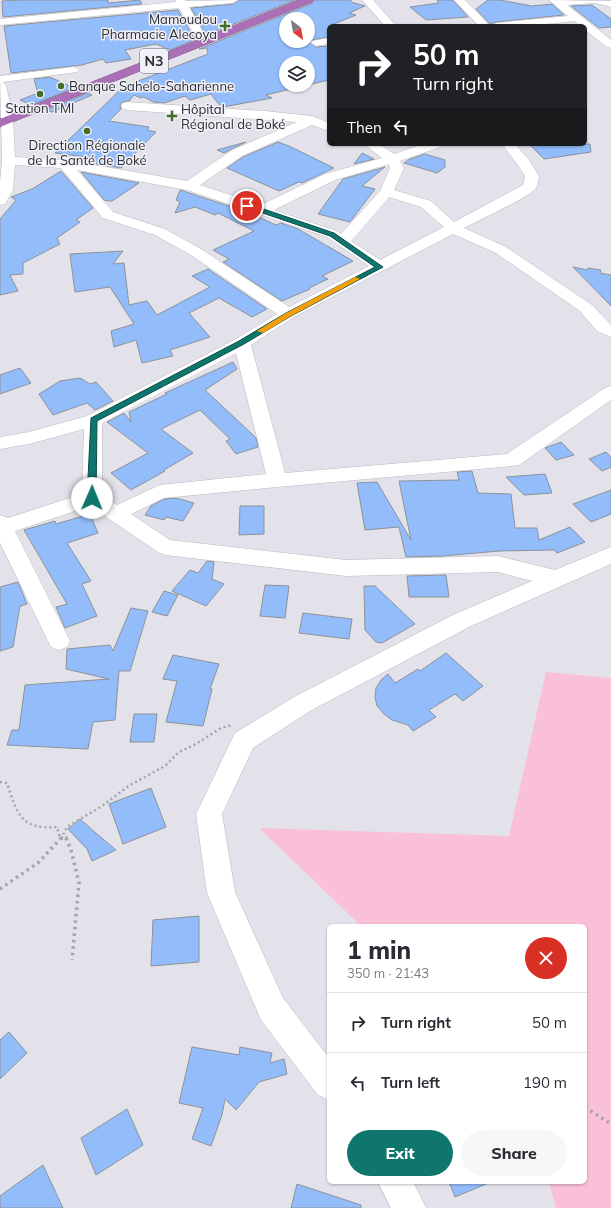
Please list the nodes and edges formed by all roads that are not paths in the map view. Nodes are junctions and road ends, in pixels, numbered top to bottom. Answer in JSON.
{"nodes":[{"id":1,"x":233,"y":0,"type":"edge"},
{"id":2,"x":308,"y":0,"type":"edge"},
{"id":3,"x":367,"y":0,"type":"edge"},
{"id":4,"x":459,"y":0,"type":"edge"},
{"id":5,"x":182,"y":2,"type":"edge"},
{"id":6,"x":556,"y":2,"type":"edge"},
{"id":7,"x":611,"y":4,"type":"edge"},
{"id":8,"x":576,"y":18,"type":"junction"},
{"id":9,"x":0,"y":22,"type":"edge"},
{"id":10,"x":389,"y":24,"type":"edge"},
{"id":11,"x":483,"y":24,"type":"edge"},
{"id":12,"x":516,"y":24,"type":"edge"},
{"id":13,"x":584,"y":24,"type":"edge"},
{"id":14,"x":587,"y":26,"type":"edge"},
{"id":15,"x":204,"y":41,"type":"junction"},
{"id":16,"x":327,"y":41,"type":"edge"},
{"id":17,"x":316,"y":43,"type":"dead end"},
{"id":18,"x":611,"y":45,"type":"edge"},
{"id":19,"x":73,"y":70,"type":"dead end"},
{"id":20,"x":0,"y":79,"type":"edge"},
{"id":21,"x":0,"y":85,"type":"edge"},
{"id":22,"x":127,"y":106,"type":"dead end"},
{"id":23,"x":312,"y":120,"type":"junction"},
{"id":24,"x":4,"y":121,"type":"edge"},
{"id":25,"x":327,"y":126,"type":"edge"},
{"id":26,"x":373,"y":146,"type":"edge"},
{"id":27,"x":430,"y":146,"type":"edge"},
{"id":28,"x":510,"y":146,"type":"edge"},
{"id":29,"x":393,"y":159,"type":"junction"},
{"id":30,"x":9,"y":161,"type":"junction"},
{"id":31,"x":65,"y":164,"type":"junction"},
{"id":32,"x":190,"y":186,"type":"junction"},
{"id":33,"x":386,"y":192,"type":"junction"},
{"id":34,"x":0,"y":201,"type":"edge"},
{"id":35,"x":262,"y":210,"type":"junction"},
{"id":36,"x":454,"y":229,"type":"junction"},
{"id":37,"x":343,"y":241,"type":"junction"},
{"id":38,"x":380,"y":267,"type":"junction"},
{"id":39,"x":288,"y":314,"type":"junction"},
{"id":40,"x":611,"y":332,"type":"edge"},
{"id":41,"x":242,"y":343,"type":"junction"},
{"id":42,"x":611,"y":392,"type":"edge"},
{"id":43,"x":93,"y":420,"type":"junction"},
{"id":44,"x":0,"y":443,"type":"edge"},
{"id":45,"x":277,"y":480,"type":"junction"},
{"id":46,"x":92,"y":498,"type":"junction"},
{"id":47,"x":115,"y":514,"type":"junction"},
{"id":48,"x":1,"y":524,"type":"edge"},
{"id":49,"x":611,"y":555,"type":"edge"},
{"id":50,"x":557,"y":579,"type":"junction"},
{"id":51,"x":59,"y":642,"type":"dead end"},
{"id":52,"x":327,"y":1081,"type":"edge"},
{"id":53,"x":396,"y":1184,"type":"edge"},
{"id":54,"x":409,"y":1208,"type":"edge"}],
"edges":[{"from":1,"to":5,"type":"street"},
{"from":2,"to":15,"type":"highway","number":"N3"},
{"from":3,"to":10,"type":"street"},
{"from":4,"to":11,"type":"street"},
{"from":5,"to":9,"type":"street"},
{"from":5,"to":15,"type":"street"},
{"from":6,"to":7,"type":"street"},
{"from":6,"to":8,"type":"street"},
{"from":8,"to":12,"type":"street"},
{"from":8,"to":13,"type":"street"},
{"from":14,"to":18,"type":"street"},
{"from":15,"to":24,"type":"highway","number":"N3"},
{"from":16,"to":17,"type":"street"},
{"from":19,"to":20,"type":"street"},
{"from":21,"to":24,"type":"street"},
{"from":22,"to":23,"type":"street"},
{"from":23,"to":25,"type":"street"},
{"from":23,"to":32,"type":"street"},
{"from":24,"to":30,"type":"street"},
{"from":26,"to":29,"type":"street"},
{"from":27,"to":29,"type":"street"},
{"from":28,"to":36,"type":"street"},
{"from":29,"to":33,"type":"street"},
{"from":29,"to":35,"type":"street"},
{"from":30,"to":31,"type":"street"},
{"from":30,"to":34,"type":"street"},
{"from":31,"to":32,"type":"street"},
{"from":31,"to":39,"type":"street"},
{"from":32,"to":35,"type":"street"},
{"from":33,"to":36,"type":"street"},
{"from":33,"to":37,"type":"street"},
{"from":35,"to":37,"type":"street"},
{"from":36,"to":38,"type":"street"},
{"from":36,"to":40,"type":"street"},
{"from":37,"to":38,"type":"street"},
{"from":38,"to":39,"type":"street"},
{"from":39,"to":41,"type":"street"},
{"from":41,"to":43,"type":"street"},
{"from":41,"to":45,"type":"street"},
{"from":42,"to":45,"type":"street"},
{"from":43,"to":44,"type":"street"},
{"from":43,"to":46,"type":"street"},
{"from":45,"to":47,"type":"street"},
{"from":46,"to":47,"type":"street"},
{"from":46,"to":48,"type":"street"},
{"from":47,"to":50,"type":"street"},
{"from":48,"to":51,"type":"street"},
{"from":49,"to":50,"type":"street"},
{"from":50,"to":52,"type":"street"},
{"from":53,"to":54,"type":"street"}]}
